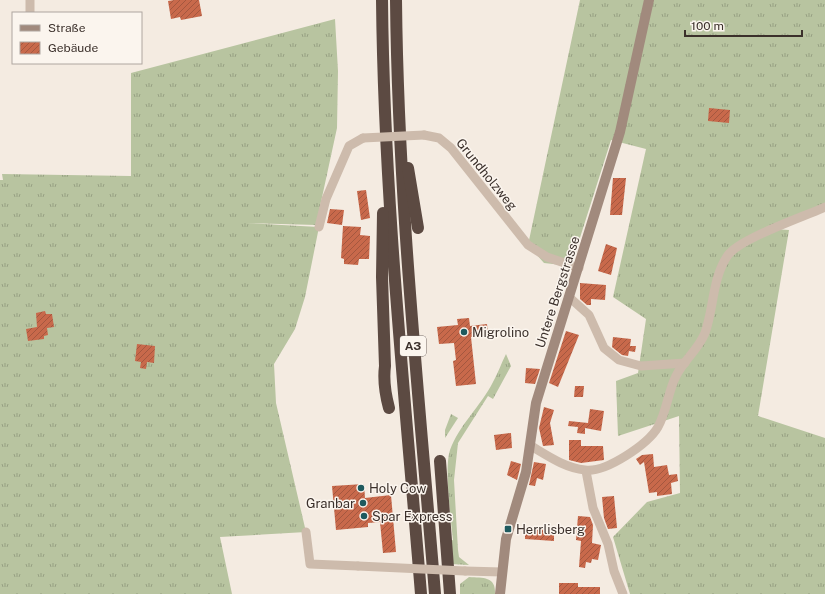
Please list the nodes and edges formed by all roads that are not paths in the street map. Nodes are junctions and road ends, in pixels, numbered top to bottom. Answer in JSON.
{"nodes":[{"id":1,"x":30,"y":0,"type":"edge"},
{"id":2,"x":382,"y":0,"type":"edge"},
{"id":3,"x":396,"y":0,"type":"edge"},
{"id":4,"x":649,"y":0,"type":"edge"},
{"id":5,"x":30,"y":12,"type":"edge"},
{"id":6,"x":398,"y":98,"type":"junction"},
{"id":7,"x":386,"y":150,"type":"junction"},
{"id":8,"x":825,"y":207,"type":"edge"},
{"id":9,"x":319,"y":228,"type":"dead end"},
{"id":10,"x":418,"y":228,"type":"dead end"},
{"id":11,"x":579,"y":268,"type":"junction"},
{"id":12,"x":569,"y":297,"type":"junction"},
{"id":13,"x":684,"y":363,"type":"junction"},
{"id":14,"x":389,"y":408,"type":"dead end"},
{"id":15,"x":531,"y":446,"type":"junction"},
{"id":16,"x":440,"y":461,"type":"dead end"},
{"id":17,"x":586,"y":470,"type":"junction"},
{"id":18,"x":306,"y":532,"type":"dead end"},
{"id":19,"x":502,"y":572,"type":"junction"},
{"id":20,"x":421,"y":594,"type":"edge"},
{"id":21,"x":435,"y":594,"type":"edge"},
{"id":22,"x":450,"y":594,"type":"edge"},
{"id":23,"x":500,"y":594,"type":"edge"},
{"id":24,"x":623,"y":594,"type":"edge"}],
"edges":[{"from":1,"to":5,"type":"street"},
{"from":2,"to":7,"type":"highway","number":"A3"},
{"from":3,"to":6,"type":"highway","number":"A3"},
{"from":4,"to":11,"type":"main road","name":"Untere Bergstrasse"},
{"from":6,"to":10,"type":"highway"},
{"from":6,"to":21,"type":"highway","number":"A3"},
{"from":7,"to":14,"type":"highway"},
{"from":7,"to":20,"type":"highway","number":"A3"},
{"from":8,"to":13,"type":"street"},
{"from":9,"to":11,"type":"street","name":"Grundholzweg","bridge":true},
{"from":11,"to":12,"type":"main road","name":"Untere Bergstrasse"},
{"from":12,"to":13,"type":"street"},
{"from":12,"to":15,"type":"main road","name":"Untere Bergstrasse"},
{"from":13,"to":17,"type":"street"},
{"from":15,"to":17,"type":"street"},
{"from":15,"to":19,"type":"main road","name":"Untere Bergstrasse"},
{"from":16,"to":22,"type":"highway"},
{"from":17,"to":24,"type":"street"},
{"from":18,"to":19,"type":"street","bridge":true},
{"from":19,"to":23,"type":"main road","name":"Untere Bergstrasse"}]}
